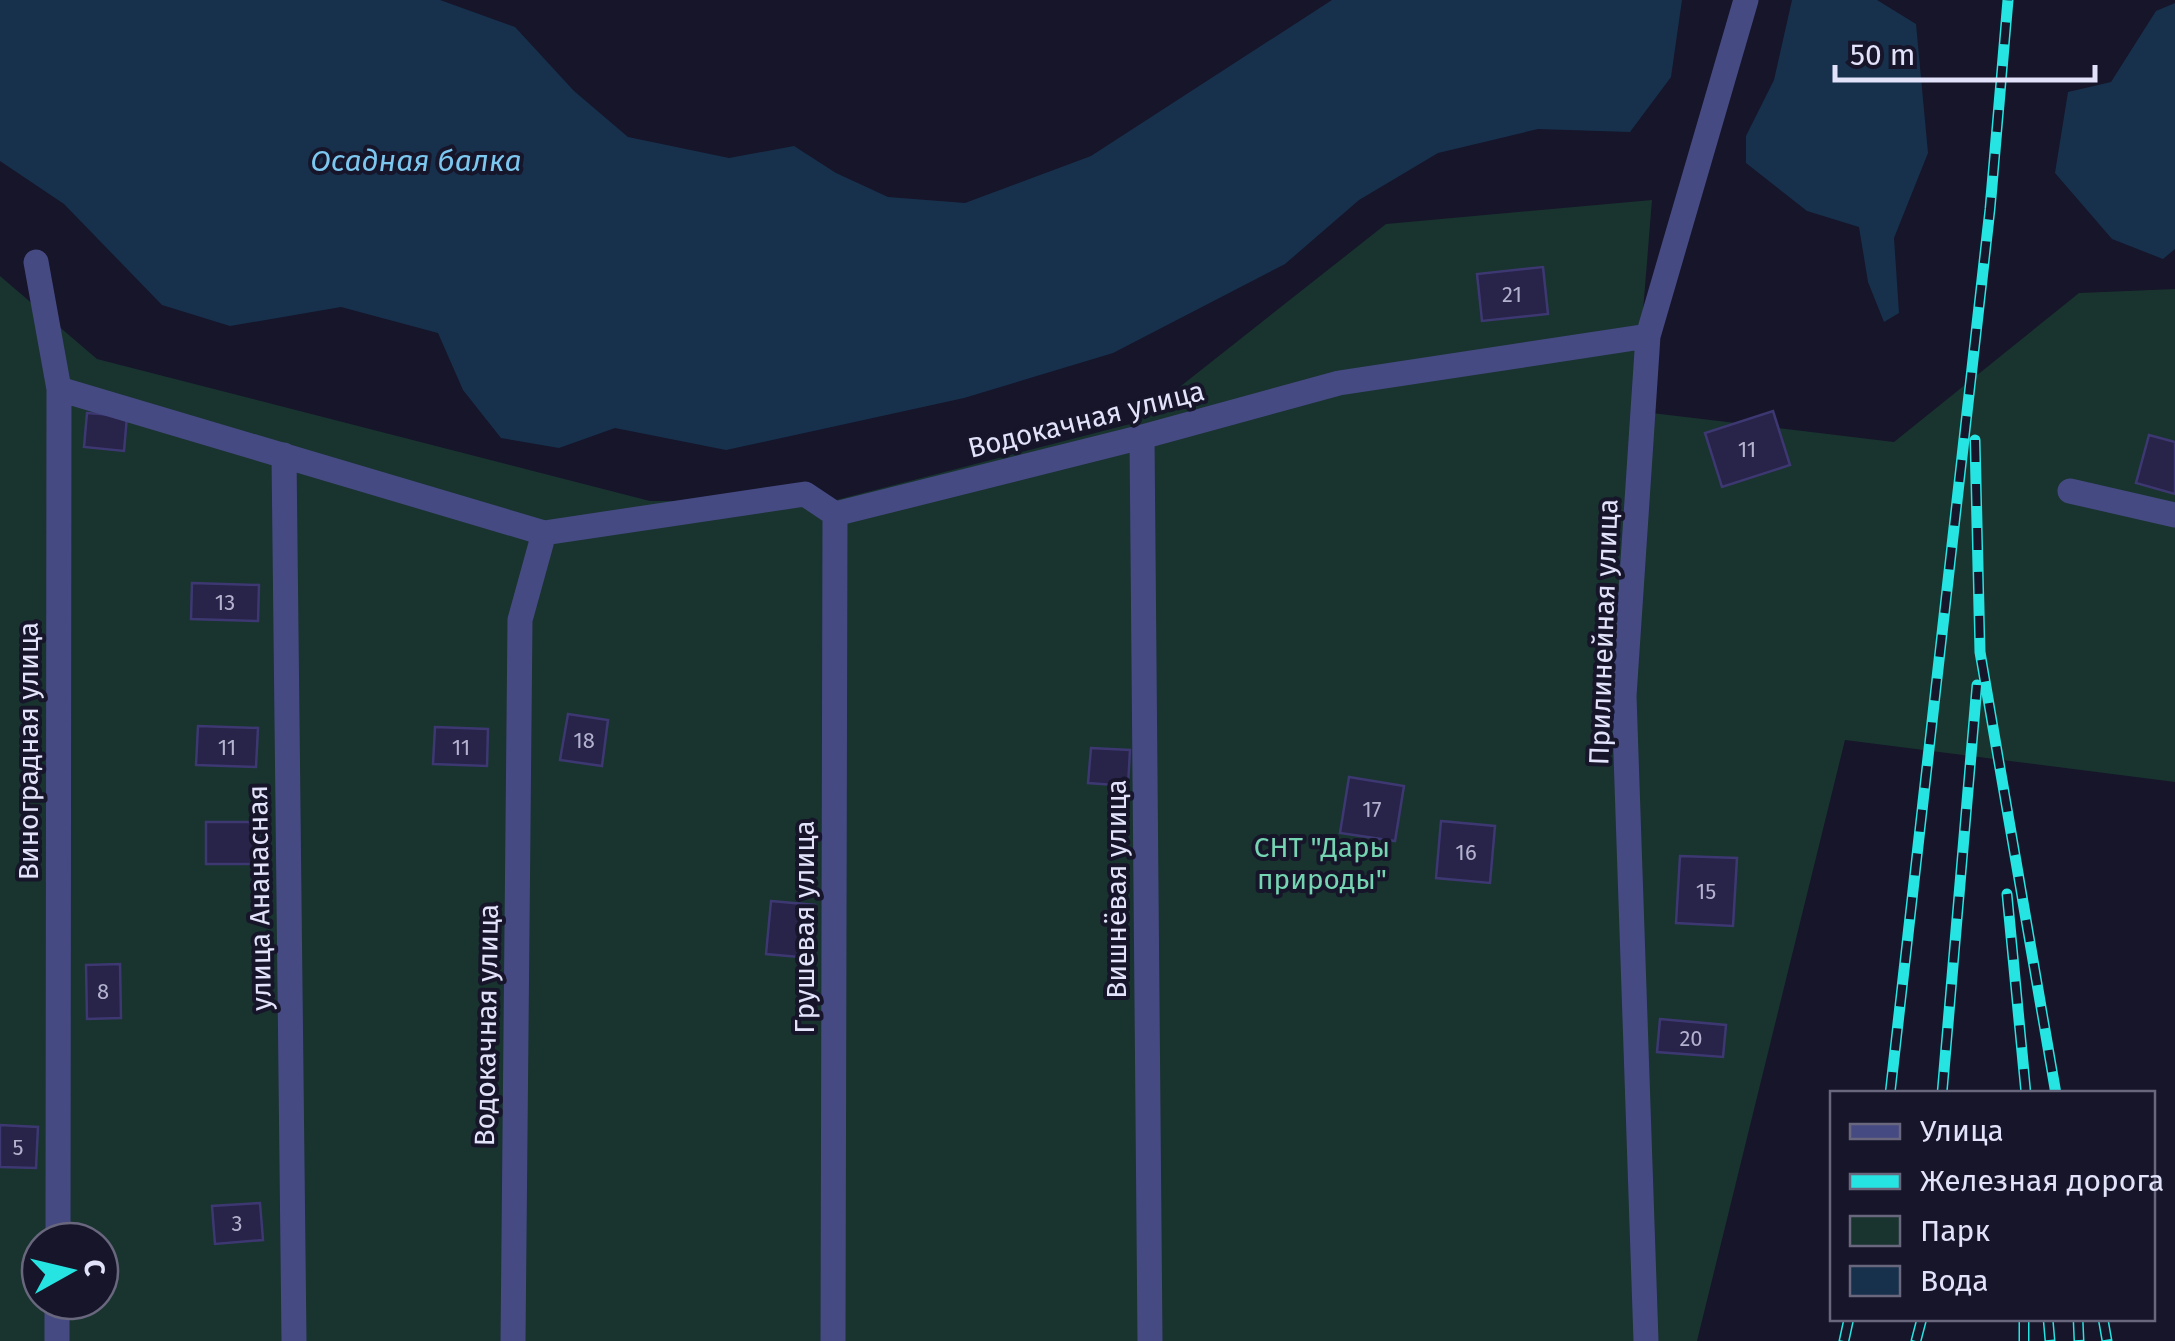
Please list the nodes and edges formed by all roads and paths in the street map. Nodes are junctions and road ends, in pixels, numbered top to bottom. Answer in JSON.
{"nodes":[{"id":1,"x":1746,"y":0,"type":"edge"},
{"id":2,"x":36,"y":262,"type":"dead end"},
{"id":3,"x":1648,"y":336,"type":"junction"},
{"id":4,"x":59,"y":389,"type":"junction"},
{"id":5,"x":1142,"y":438,"type":"junction"},
{"id":6,"x":284,"y":455,"type":"junction"},
{"id":7,"x":2070,"y":491,"type":"dead end"},
{"id":8,"x":834,"y":514,"type":"junction"},
{"id":9,"x":2175,"y":515,"type":"edge"},
{"id":10,"x":544,"y":533,"type":"junction"},
{"id":11,"x":58,"y":1221,"type":"edge"},
{"id":12,"x":294,"y":1341,"type":"edge"},
{"id":13,"x":513,"y":1341,"type":"edge"},
{"id":14,"x":833,"y":1341,"type":"edge"},
{"id":15,"x":1150,"y":1341,"type":"edge"},
{"id":16,"x":1646,"y":1341,"type":"edge"}],
"edges":[{"from":1,"to":3,"type":"street","name":"Прилинейная улица"},
{"from":2,"to":4,"type":"street","name":"Виноградная улица"},
{"from":3,"to":5,"type":"street","name":"Водокачная улица"},
{"from":3,"to":16,"type":"street","name":"Прилинейная улица"},
{"from":4,"to":6,"type":"street"},
{"from":4,"to":11,"type":"street","name":"Виноградная улица"},
{"from":5,"to":8,"type":"street","name":"Водокачная улица"},
{"from":5,"to":15,"type":"street","name":"Вишнёвая улица"},
{"from":6,"to":10,"type":"street"},
{"from":6,"to":12,"type":"street","name":"улица Ананасная"},
{"from":7,"to":9,"type":"street"},
{"from":8,"to":10,"type":"street"},
{"from":8,"to":14,"type":"street","name":"Грушевая улица"},
{"from":10,"to":13,"type":"street","name":"Водокачная улица"}]}
